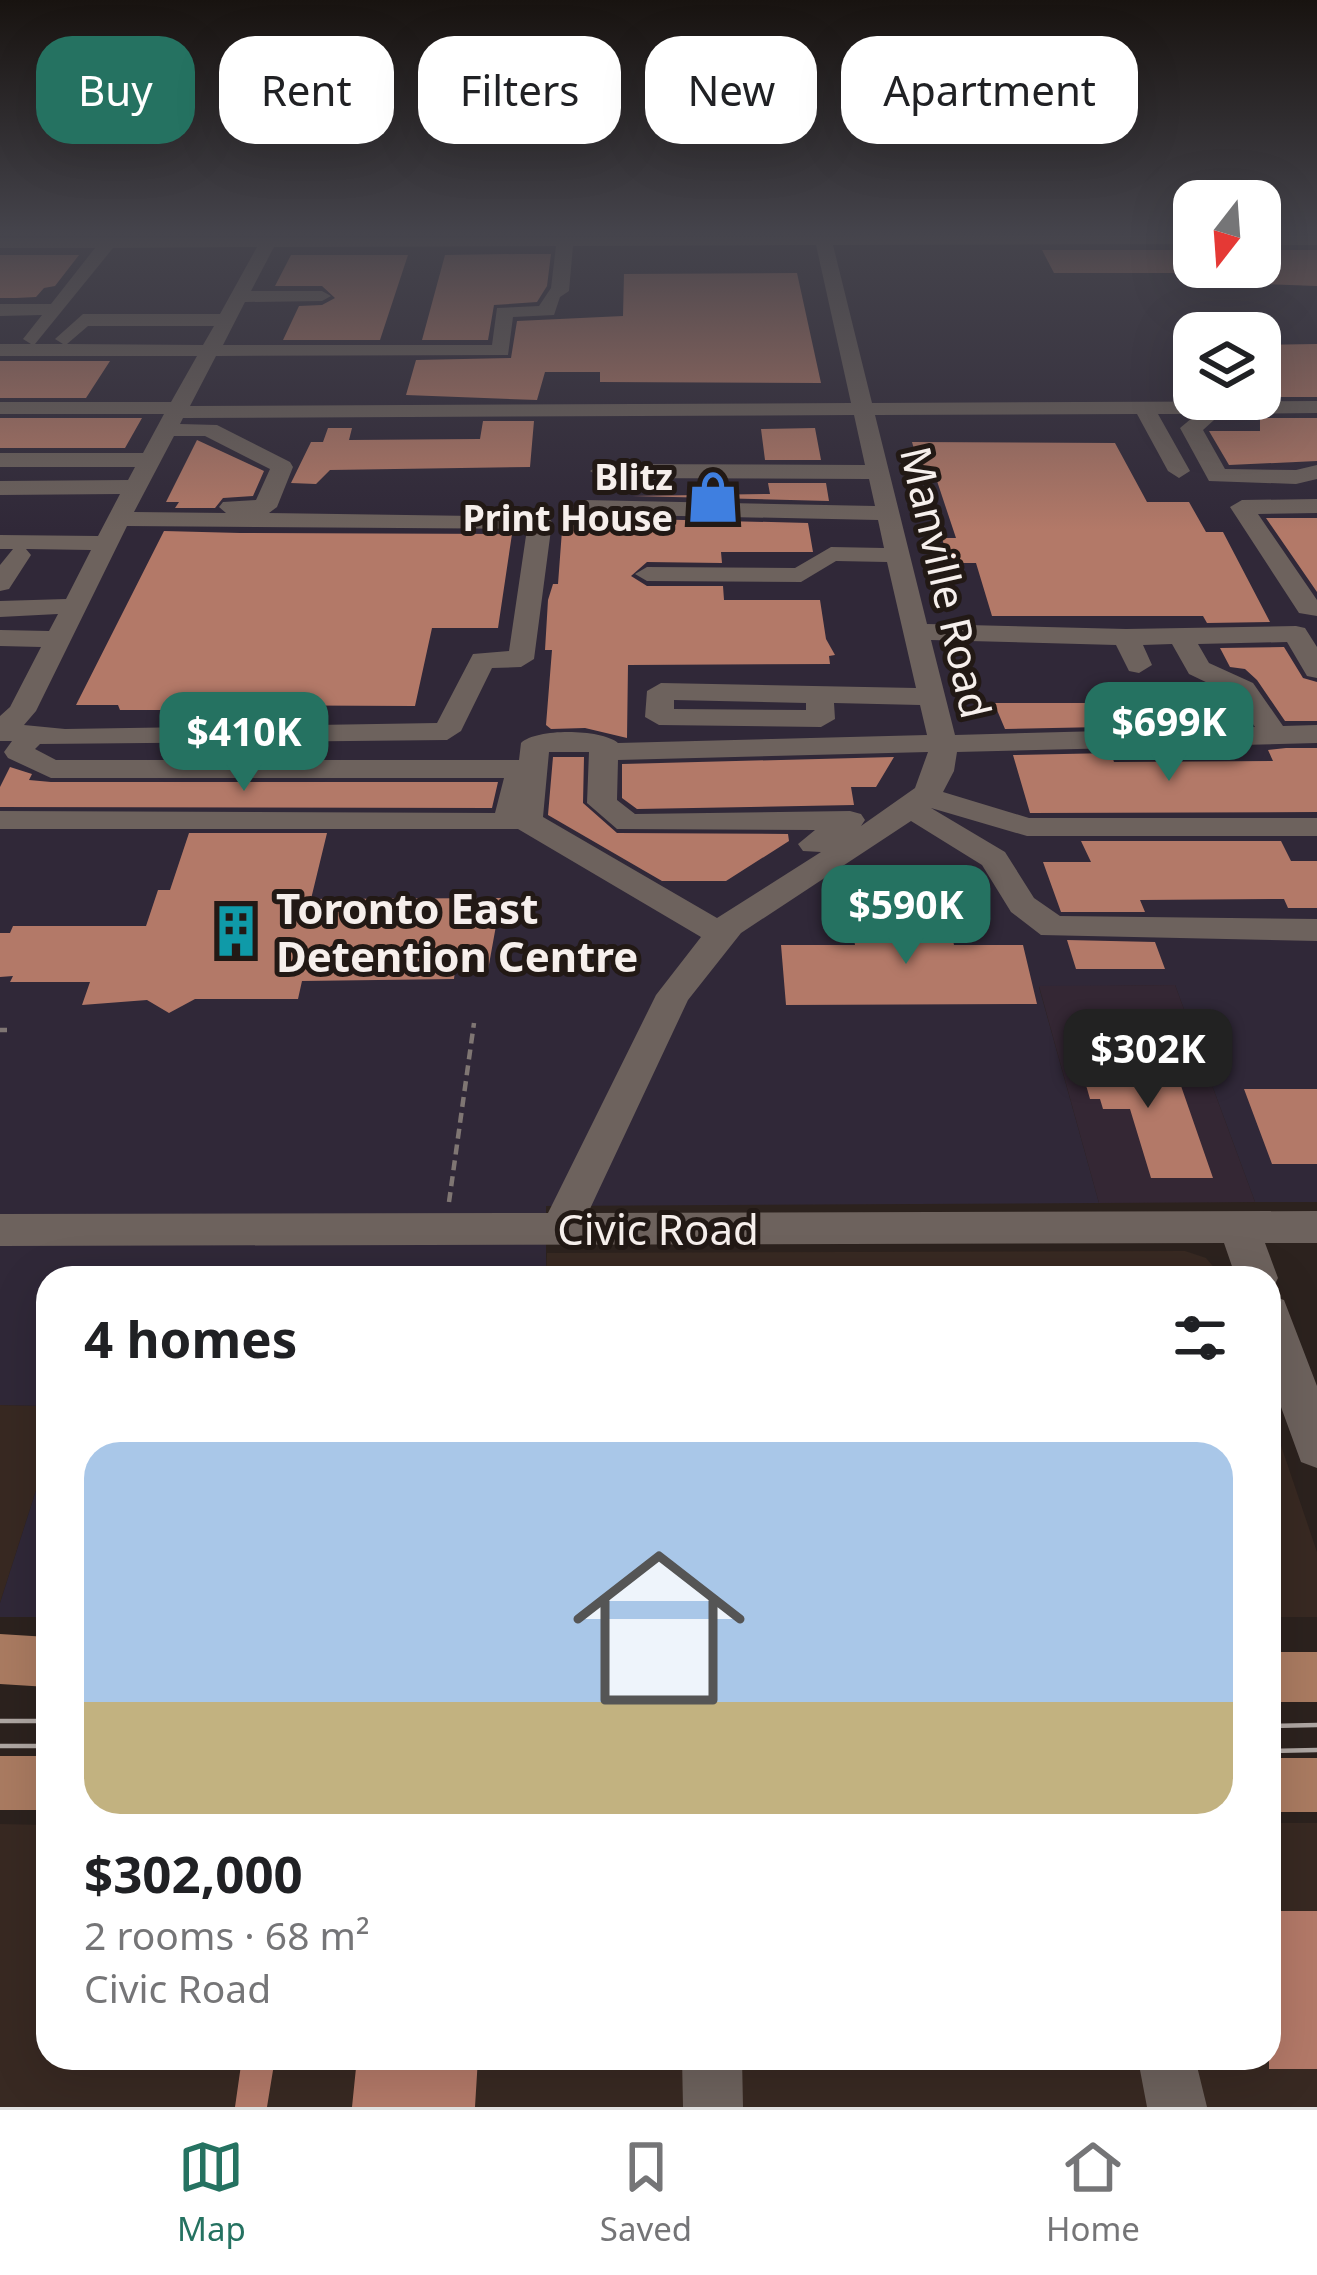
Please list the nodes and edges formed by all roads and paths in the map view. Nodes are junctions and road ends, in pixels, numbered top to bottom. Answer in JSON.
{"nodes":[{"id":1,"x":38,"y":334,"type":"edge"},
{"id":2,"x":69,"y":334,"type":"edge"},
{"id":3,"x":218,"y":334,"type":"edge"},
{"id":4,"x":503,"y":334,"type":"edge"},
{"id":5,"x":845,"y":334,"type":"edge"},
{"id":6,"x":0,"y":338,"type":"edge"},
{"id":7,"x":65,"y":339,"type":"dead end"},
{"id":8,"x":0,"y":350,"type":"edge"},
{"id":9,"x":209,"y":352,"type":"junction"},
{"id":10,"x":1144,"y":407,"type":"junction"},
{"id":11,"x":1173,"y":407,"type":"edge"},
{"id":12,"x":1308,"y":407,"type":"edge"},
{"id":13,"x":0,"y":408,"type":"edge"},
{"id":14,"x":863,"y":409,"type":"junction"},
{"id":15,"x":175,"y":417,"type":"junction"},
{"id":16,"x":1203,"y":420,"type":"edge"},
{"id":17,"x":1317,"y":426,"type":"edge"},
{"id":18,"x":0,"y":460,"type":"edge"},
{"id":19,"x":151,"y":460,"type":"junction"},
{"id":20,"x":1179,"y":471,"type":"dead end"},
{"id":21,"x":601,"y":472,"type":"dead end"},
{"id":22,"x":878,"y":472,"type":"junction"},
{"id":23,"x":1317,"y":472,"type":"edge"},
{"id":24,"x":0,"y":488,"type":"edge"},
{"id":25,"x":585,"y":506,"type":"dead end"},
{"id":26,"x":1317,"y":506,"type":"edge"},
{"id":27,"x":121,"y":514,"type":"junction"},
{"id":28,"x":893,"y":532,"type":"junction"},
{"id":29,"x":9,"y":548,"type":"edge"},
{"id":30,"x":647,"y":574,"type":"dead end"},
{"id":31,"x":0,"y":584,"type":"edge"},
{"id":32,"x":75,"y":606,"type":"junction"},
{"id":33,"x":1317,"y":608,"type":"edge"},
{"id":34,"x":0,"y":609,"type":"edge"},
{"id":35,"x":916,"y":632,"type":"junction"},
{"id":36,"x":1181,"y":636,"type":"junction"},
{"id":37,"x":1126,"y":637,"type":"junction"},
{"id":38,"x":0,"y":638,"type":"edge"},
{"id":39,"x":58,"y":639,"type":"junction"},
{"id":40,"x":1138,"y":665,"type":"dead end"},
{"id":41,"x":1317,"y":670,"type":"edge"},
{"id":42,"x":819,"y":693,"type":"junction"},
{"id":43,"x":930,"y":697,"type":"junction"},
{"id":44,"x":1317,"y":734,"type":"edge"},
{"id":45,"x":1276,"y":737,"type":"junction"},
{"id":46,"x":10,"y":745,"type":"edge"},
{"id":47,"x":943,"y":746,"type":"junction"},
{"id":48,"x":604,"y":752,"type":"junction"},
{"id":49,"x":918,"y":803,"type":"junction"},
{"id":50,"x":0,"y":820,"type":"edge"},
{"id":51,"x":1317,"y":827,"type":"edge"},
{"id":52,"x":1317,"y":842,"type":"edge"},
{"id":53,"x":977,"y":847,"type":"junction"},
{"id":54,"x":710,"y":928,"type":"junction"},
{"id":55,"x":1317,"y":930,"type":"edge"},
{"id":56,"x":474,"y":1023,"type":"dead end"},
{"id":57,"x":1317,"y":1227,"type":"edge"},
{"id":58,"x":447,"y":1228,"type":"junction"},
{"id":59,"x":561,"y":1228,"type":"junction"},
{"id":60,"x":1239,"y":1228,"type":"junction"},
{"id":61,"x":0,"y":1230,"type":"edge"},
{"id":62,"x":1253,"y":1266,"type":"edge"},
{"id":63,"x":1281,"y":1361,"type":"edge"},
{"id":64,"x":1296,"y":1423,"type":"edge"},
{"id":65,"x":0,"y":1659,"type":"edge"},
{"id":66,"x":36,"y":1661,"type":"edge"},
{"id":67,"x":1317,"y":1677,"type":"edge"},
{"id":68,"x":1281,"y":1678,"type":"edge"},
{"id":69,"x":0,"y":1783,"type":"edge"},
{"id":70,"x":36,"y":1783,"type":"edge"},
{"id":71,"x":1281,"y":1785,"type":"edge"},
{"id":72,"x":1317,"y":1785,"type":"edge"},
{"id":73,"x":712,"y":2070,"type":"edge"},
{"id":74,"x":713,"y":2107,"type":"edge"}],
"edges":[{"from":1,"to":6,"type":"street"},
{"from":2,"to":7,"type":"street"},
{"from":3,"to":9,"type":"street"},
{"from":4,"to":9,"type":"street"},
{"from":5,"to":14,"type":"street","name":"Manville Road"},
{"from":8,"to":9,"type":"street"},
{"from":9,"to":15,"type":"street"},
{"from":10,"to":11,"type":"street"},
{"from":10,"to":14,"type":"street"},
{"from":10,"to":20,"type":"street"},
{"from":12,"to":17,"type":"street"},
{"from":13,"to":15,"type":"street"},
{"from":14,"to":15,"type":"street"},
{"from":14,"to":22,"type":"street","name":"Manville Road"},
{"from":15,"to":19,"type":"street"},
{"from":15,"to":27,"type":"street"},
{"from":16,"to":23,"type":"street"},
{"from":18,"to":19,"type":"street"},
{"from":19,"to":27,"type":"street"},
{"from":21,"to":22,"type":"street"},
{"from":22,"to":28,"type":"street","name":"Manville Road"},
{"from":24,"to":27,"type":"street"},
{"from":25,"to":28,"type":"street"},
{"from":26,"to":33,"type":"street"},
{"from":27,"to":29,"type":"street"},
{"from":27,"to":32,"type":"street"},
{"from":27,"to":46,"type":"street"},
{"from":28,"to":30,"type":"street"},
{"from":28,"to":35,"type":"street","name":"Manville Road"},
{"from":29,"to":31,"type":"street"},
{"from":32,"to":34,"type":"street"},
{"from":32,"to":39,"type":"street"},
{"from":35,"to":37,"type":"street"},
{"from":35,"to":43,"type":"street","name":"Manville Road"},
{"from":36,"to":37,"type":"street"},
{"from":36,"to":41,"type":"street"},
{"from":36,"to":45,"type":"street"},
{"from":37,"to":40,"type":"street"},
{"from":38,"to":39,"type":"street"},
{"from":39,"to":46,"type":"street"},
{"from":42,"to":42,"type":"street"},
{"from":42,"to":43,"type":"street"},
{"from":43,"to":47,"type":"street","name":"Manville Road"},
{"from":44,"to":45,"type":"street"},
{"from":45,"to":47,"type":"street"},
{"from":46,"to":50,"type":"street"},
{"from":47,"to":48,"type":"street"},
{"from":47,"to":49,"type":"street","name":"Manville Road"},
{"from":48,"to":54,"type":"street"},
{"from":48,"to":54,"type":"street"},
{"from":49,"to":51,"type":"street"},
{"from":49,"to":53,"type":"street"},
{"from":49,"to":54,"type":"street"},
{"from":52,"to":53,"type":"street"},
{"from":53,"to":55,"type":"street"},
{"from":54,"to":59,"type":"street"},
{"from":56,"to":58,"type":"path"},
{"from":57,"to":60,"type":"street","name":"Civic Road"},
{"from":58,"to":59,"type":"street","name":"Civic Road"},
{"from":58,"to":61,"type":"street","name":"Civic Road"},
{"from":59,"to":60,"type":"street","name":"Civic Road"},
{"from":60,"to":62,"type":"street"},
{"from":63,"to":64,"type":"street"},
{"from":65,"to":66,"type":"main road"},
{"from":67,"to":68,"type":"main road"},
{"from":69,"to":70,"type":"main road"},
{"from":71,"to":72,"type":"main road"},
{"from":73,"to":74,"type":"street"}]}
